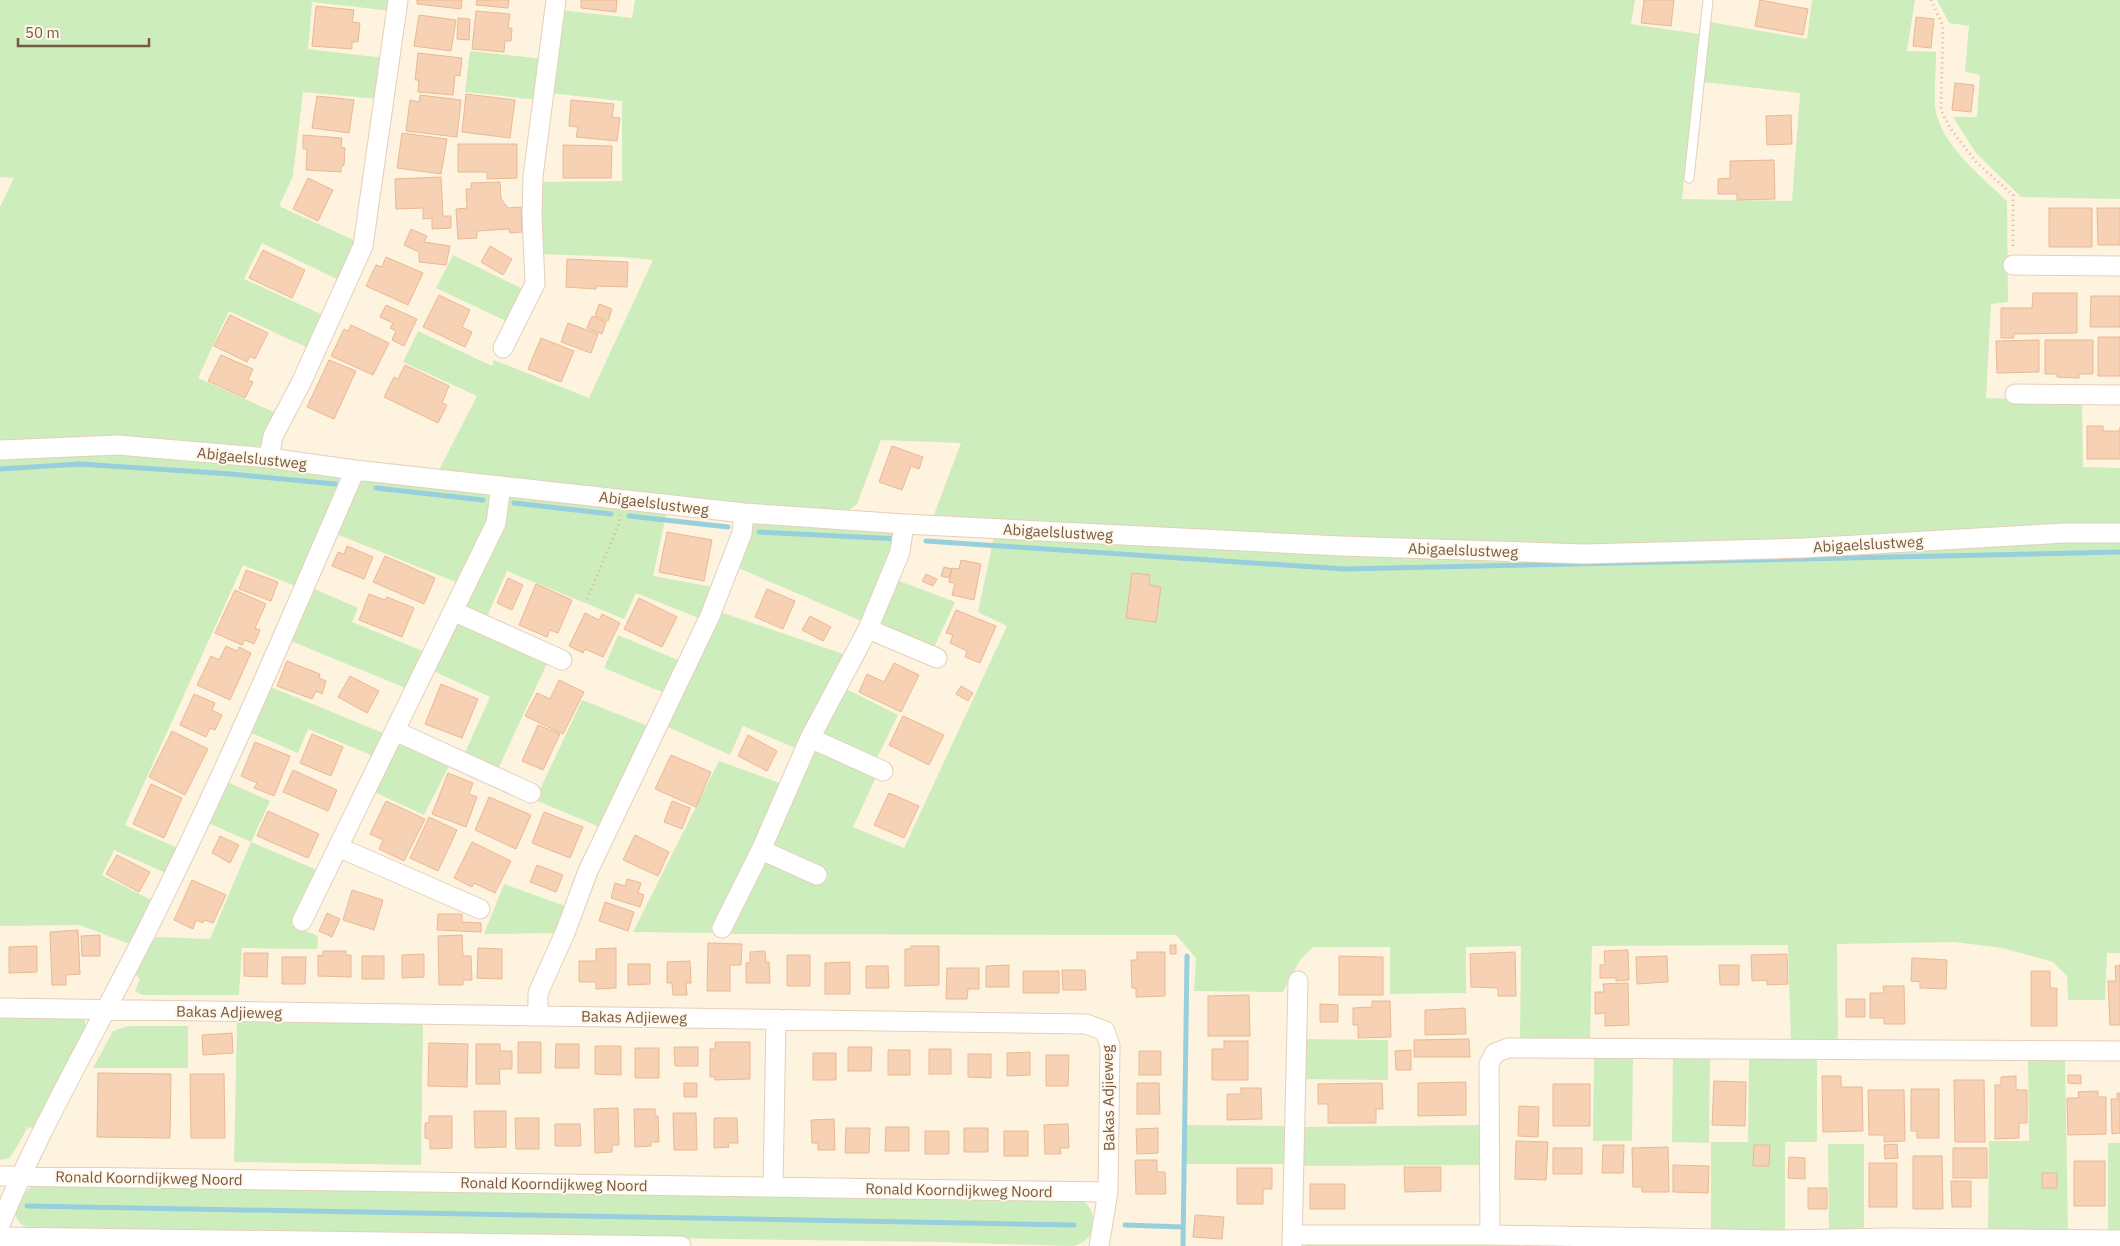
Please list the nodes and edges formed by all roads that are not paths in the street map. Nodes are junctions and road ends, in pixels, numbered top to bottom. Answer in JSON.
{"nodes":[{"id":1,"x":398,"y":0,"type":"edge"},
{"id":2,"x":556,"y":0,"type":"edge"},
{"id":3,"x":1708,"y":0,"type":"edge"},
{"id":4,"x":1689,"y":178,"type":"dead end"},
{"id":5,"x":2013,"y":265,"type":"road end"},
{"id":6,"x":2120,"y":266,"type":"edge"},
{"id":7,"x":503,"y":348,"type":"dead end"},
{"id":8,"x":2015,"y":394,"type":"dead end"},
{"id":9,"x":2120,"y":395,"type":"edge"},
{"id":10,"x":0,"y":450,"type":"edge"},
{"id":11,"x":269,"y":458,"type":"junction"},
{"id":12,"x":355,"y":470,"type":"junction"},
{"id":13,"x":501,"y":486,"type":"junction"},
{"id":14,"x":744,"y":513,"type":"junction"},
{"id":15,"x":904,"y":524,"type":"junction"},
{"id":16,"x":2120,"y":533,"type":"edge"},
{"id":17,"x":453,"y":612,"type":"junction"},
{"id":18,"x":868,"y":629,"type":"junction"},
{"id":19,"x":937,"y":658,"type":"dead end"},
{"id":20,"x":562,"y":660,"type":"dead end"},
{"id":21,"x":394,"y":731,"type":"junction"},
{"id":22,"x":810,"y":738,"type":"junction"},
{"id":23,"x":883,"y":771,"type":"dead end"},
{"id":24,"x":531,"y":793,"type":"dead end"},
{"id":25,"x":338,"y":847,"type":"junction"},
{"id":26,"x":762,"y":850,"type":"junction"},
{"id":27,"x":817,"y":875,"type":"dead end"},
{"id":28,"x":480,"y":908,"type":"dead end"},
{"id":29,"x":302,"y":921,"type":"dead end"},
{"id":30,"x":722,"y":928,"type":"dead end"},
{"id":31,"x":1298,"y":981,"type":"dead end"},
{"id":32,"x":0,"y":1008,"type":"edge"},
{"id":33,"x":105,"y":1010,"type":"junction"},
{"id":34,"x":538,"y":1015,"type":"junction"},
{"id":35,"x":776,"y":1019,"type":"junction"},
{"id":36,"x":2120,"y":1050,"type":"edge"},
{"id":37,"x":0,"y":1176,"type":"edge"},
{"id":38,"x":20,"y":1176,"type":"junction"},
{"id":39,"x":773,"y":1187,"type":"junction"},
{"id":40,"x":1108,"y":1192,"type":"junction"},
{"id":41,"x":0,"y":1225,"type":"edge"},
{"id":42,"x":1490,"y":1235,"type":"junction"},
{"id":43,"x":0,"y":1237,"type":"edge"},
{"id":44,"x":1292,"y":1240,"type":"edge"},
{"id":45,"x":2120,"y":1240,"type":"edge"},
{"id":46,"x":353,"y":1244,"type":"edge"},
{"id":47,"x":681,"y":1246,"type":"edge"},
{"id":48,"x":1099,"y":1246,"type":"edge"}],
"edges":[{"from":1,"to":11,"type":"street"},
{"from":2,"to":7,"type":"street"},
{"from":3,"to":4,"type":"lane"},
{"from":5,"to":6,"type":"street"},
{"from":8,"to":9,"type":"street"},
{"from":10,"to":11,"type":"street","name":"Abigaelslustweg"},
{"from":11,"to":12,"type":"street","name":"Abigaelslustweg"},
{"from":12,"to":13,"type":"street","name":"Abigaelslustweg"},
{"from":12,"to":33,"type":"street"},
{"from":13,"to":14,"type":"street","name":"Abigaelslustweg"},
{"from":13,"to":17,"type":"street"},
{"from":14,"to":15,"type":"street","name":"Abigaelslustweg"},
{"from":14,"to":34,"type":"street"},
{"from":15,"to":16,"type":"street","name":"Abigaelslustweg"},
{"from":15,"to":18,"type":"street"},
{"from":17,"to":20,"type":"street"},
{"from":17,"to":21,"type":"street"},
{"from":18,"to":19,"type":"street"},
{"from":18,"to":22,"type":"street"},
{"from":21,"to":24,"type":"street"},
{"from":21,"to":25,"type":"street"},
{"from":22,"to":23,"type":"street"},
{"from":22,"to":26,"type":"street"},
{"from":25,"to":28,"type":"street"},
{"from":25,"to":29,"type":"street"},
{"from":26,"to":27,"type":"street"},
{"from":26,"to":30,"type":"street"},
{"from":31,"to":44,"type":"street"},
{"from":32,"to":33,"type":"street","name":"Bakas Adjieweg"},
{"from":33,"to":34,"type":"street","name":"Bakas Adjieweg"},
{"from":33,"to":38,"type":"street"},
{"from":34,"to":35,"type":"street","name":"Bakas Adjieweg"},
{"from":35,"to":39,"type":"street"},
{"from":35,"to":40,"type":"street","name":"Bakas Adjieweg"},
{"from":36,"to":42,"type":"street"},
{"from":37,"to":38,"type":"street","name":"Ronald Koorndijkweg Noord"},
{"from":38,"to":39,"type":"street","name":"Ronald Koorndijkweg Noord"},
{"from":38,"to":41,"type":"street"},
{"from":39,"to":40,"type":"street","name":"Ronald Koorndijkweg Noord"},
{"from":40,"to":48,"type":"street"},
{"from":42,"to":44,"type":"street"},
{"from":42,"to":45,"type":"street"},
{"from":43,"to":46,"type":"street"},
{"from":46,"to":47,"type":"street"}]}
